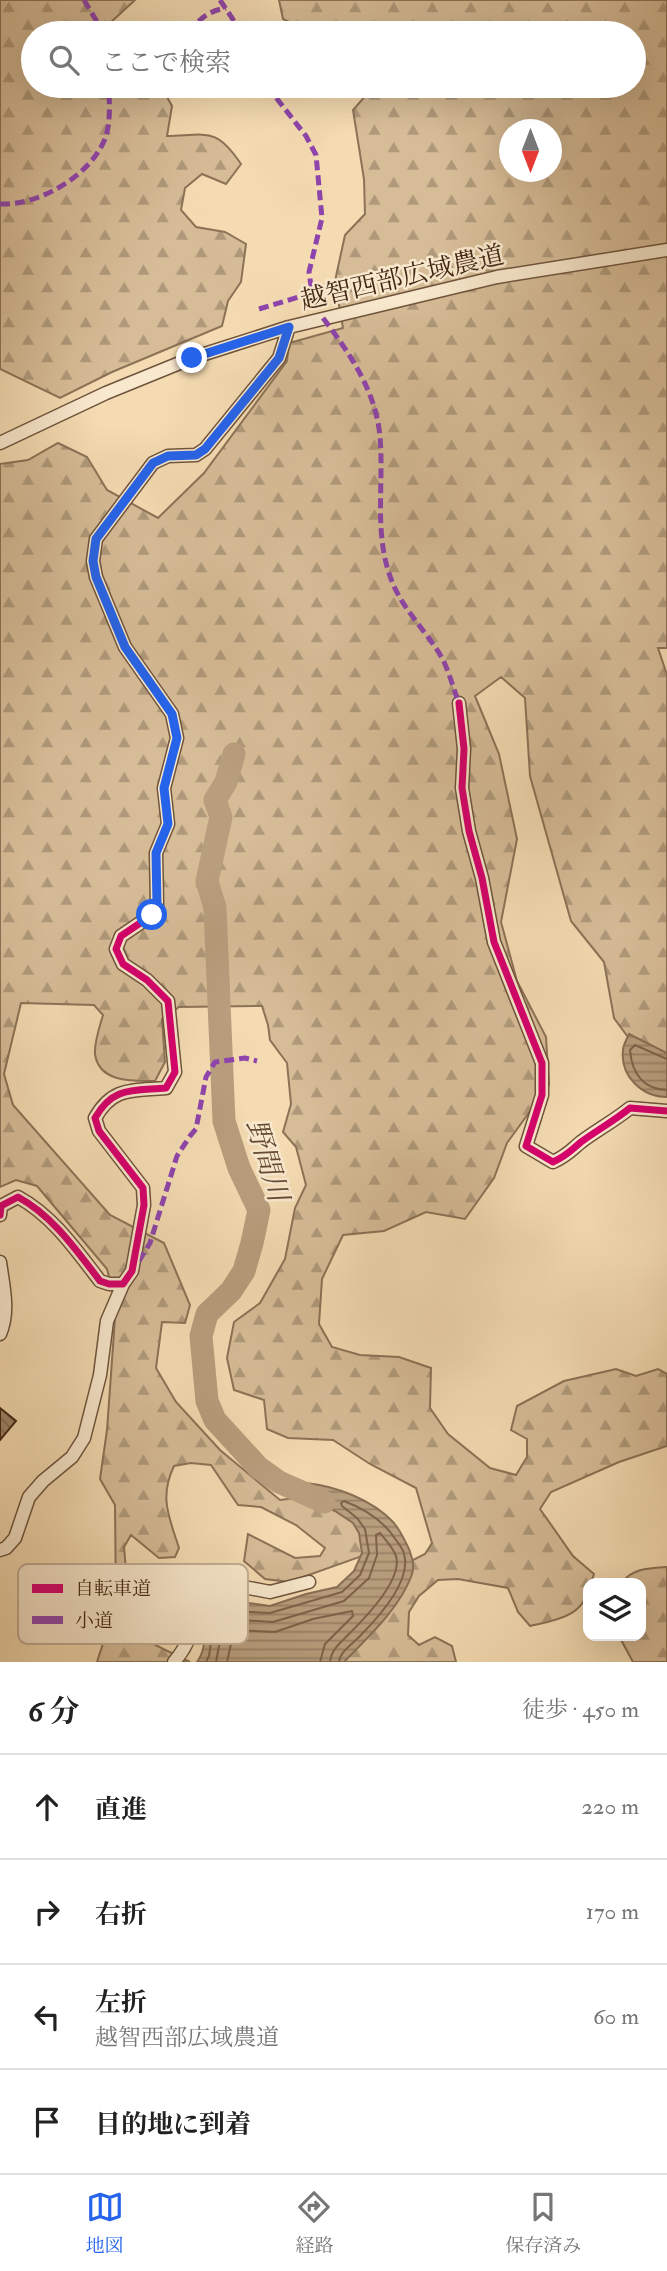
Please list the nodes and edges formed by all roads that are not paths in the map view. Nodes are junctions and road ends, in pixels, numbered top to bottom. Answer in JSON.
{"nodes":[{"id":1,"x":667,"y":250,"type":"edge"},
{"id":2,"x":289,"y":327,"type":"junction"},
{"id":3,"x":0,"y":443,"type":"edge"},
{"id":4,"x":459,"y":703,"type":"dead end"},
{"id":5,"x":667,"y":1111,"type":"edge"},
{"id":6,"x":0,"y":1215,"type":"edge"},
{"id":7,"x":0,"y":1262,"type":"edge"},
{"id":8,"x":123,"y":1284,"type":"junction"},
{"id":9,"x":0,"y":1334,"type":"edge"},
{"id":10,"x":0,"y":1550,"type":"edge"},
{"id":11,"x":309,"y":1582,"type":"dead end"},
{"id":12,"x":248,"y":1588,"type":"edge"},
{"id":13,"x":188,"y":1644,"type":"edge"},
{"id":14,"x":174,"y":1662,"type":"edge"}],
"edges":[{"from":1,"to":2,"type":"street","name":"越智西部広域農道"},
{"from":2,"to":3,"type":"street","name":"越智西部広域農道"},
{"from":2,"to":8,"type":"street"},
{"from":4,"to":5,"type":"street"},
{"from":6,"to":8,"type":"street"},
{"from":7,"to":9,"type":"street"},
{"from":8,"to":10,"type":"street"},
{"from":11,"to":12,"type":"street"},
{"from":13,"to":14,"type":"street"}]}
